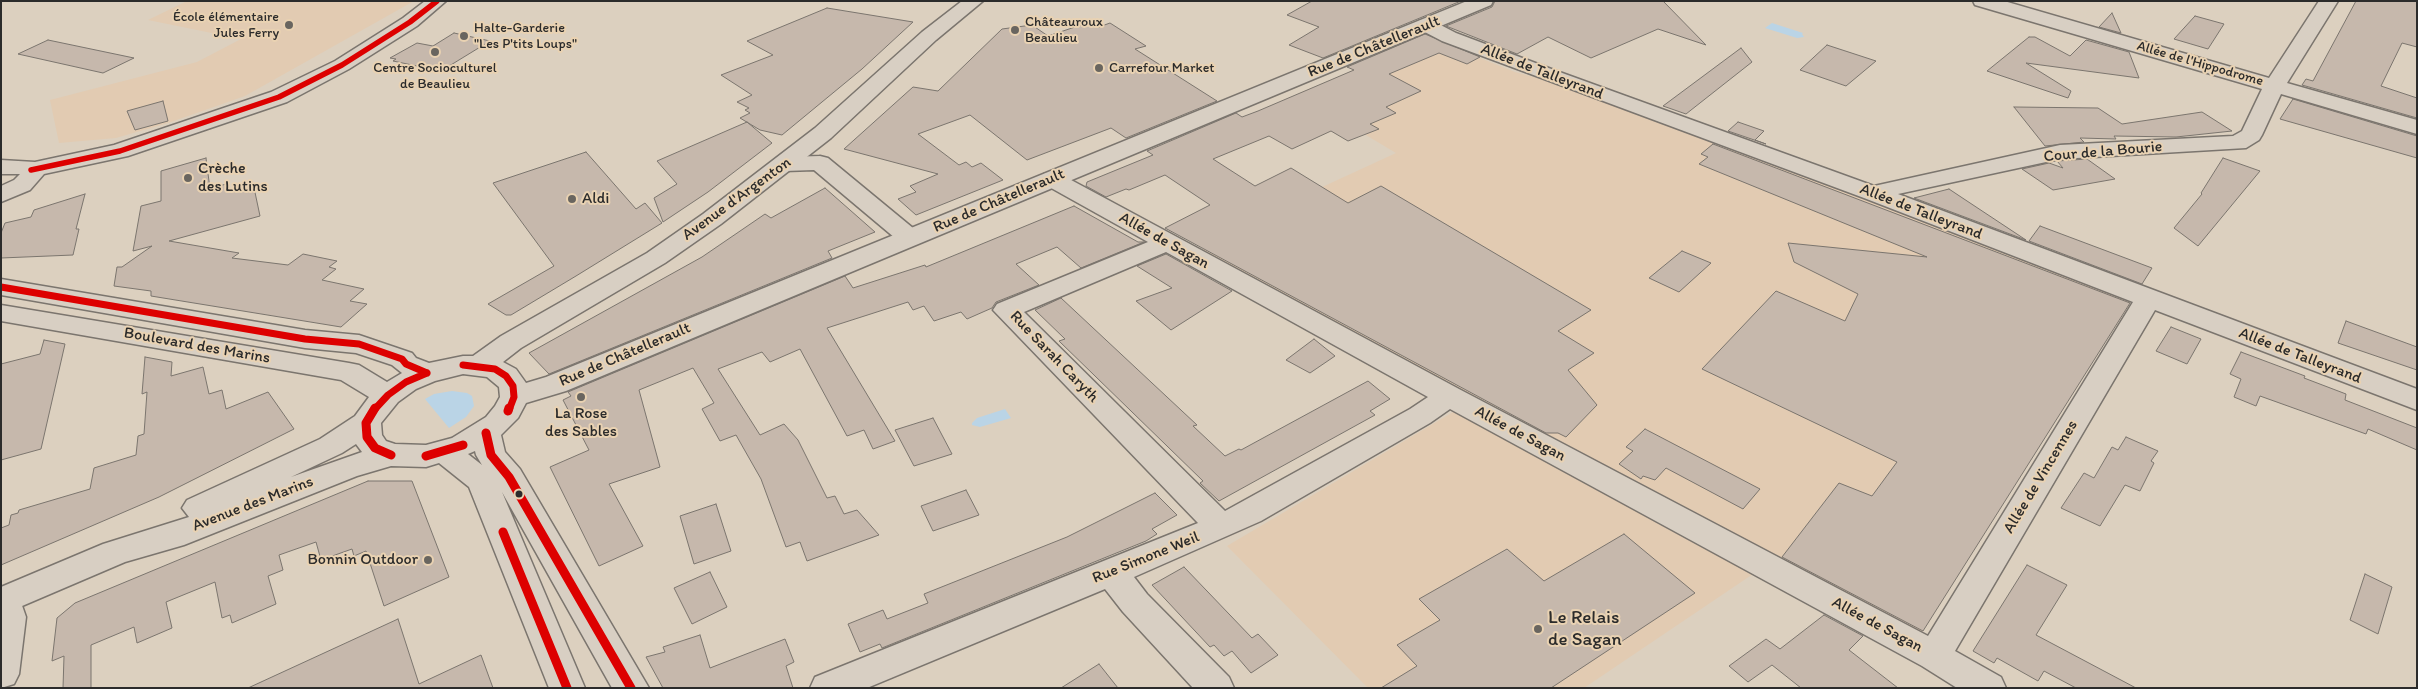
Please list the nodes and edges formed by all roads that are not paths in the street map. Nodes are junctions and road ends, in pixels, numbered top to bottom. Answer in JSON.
{"nodes":[{"id":1,"x":437,"y":1,"type":"edge"},
{"id":2,"x":974,"y":1,"type":"edge"},
{"id":3,"x":1484,"y":1,"type":"edge"},
{"id":4,"x":1982,"y":1,"type":"edge"},
{"id":5,"x":2329,"y":1,"type":"edge"},
{"id":6,"x":1426,"y":26,"type":"junction"},
{"id":7,"x":2274,"y":86,"type":"junction"},
{"id":8,"x":2417,"y":127,"type":"edge"},
{"id":9,"x":785,"y":164,"type":"junction"},
{"id":10,"x":1,"y":167,"type":"edge"},
{"id":11,"x":31,"y":170,"type":"junction"},
{"id":12,"x":1052,"y":179,"type":"junction"},
{"id":13,"x":1872,"y":193,"type":"junction"},
{"id":14,"x":1,"y":195,"type":"edge"},
{"id":15,"x":910,"y":238,"type":"junction"},
{"id":16,"x":1166,"y":243,"type":"junction"},
{"id":17,"x":1,"y":287,"type":"edge"},
{"id":18,"x":2149,"y":298,"type":"junction"},
{"id":19,"x":1,"y":313,"type":"edge"},
{"id":20,"x":479,"y":366,"type":"junction"},
{"id":21,"x":427,"y":373,"type":"junction"},
{"id":22,"x":388,"y":394,"type":"junction"},
{"id":23,"x":1449,"y":396,"type":"junction"},
{"id":24,"x":514,"y":397,"type":"junction"},
{"id":25,"x":2417,"y":400,"type":"edge"},
{"id":26,"x":366,"y":424,"type":"junction"},
{"id":27,"x":486,"y":433,"type":"junction"},
{"id":28,"x":445,"y":452,"type":"junction"},
{"id":29,"x":391,"y":455,"type":"junction"},
{"id":30,"x":1220,"y":526,"type":"junction"},
{"id":31,"x":116,"y":553,"type":"junction"},
{"id":32,"x":1111,"y":572,"type":"junction"},
{"id":33,"x":3,"y":601,"type":"edge"},
{"id":34,"x":1934,"y":656,"type":"junction"},
{"id":35,"x":1,"y":674,"type":"edge"},
{"id":36,"x":567,"y":688,"type":"edge"},
{"id":37,"x":631,"y":688,"type":"edge"},
{"id":38,"x":828,"y":688,"type":"edge"},
{"id":39,"x":1216,"y":688,"type":"edge"},
{"id":40,"x":1988,"y":688,"type":"edge"}],
"edges":[{"from":1,"to":11,"type":"street"},
{"from":2,"to":9,"type":"street","name":"Avenue d'Argenton"},
{"from":3,"to":6,"type":"street","name":"Rue de Châtellerault"},
{"from":4,"to":7,"type":"street","name":"Allée de l'Hippodrome"},
{"from":5,"to":7,"type":"street","name":"Cour de la Bourie"},
{"from":6,"to":12,"type":"street","name":"Rue de Châtellerault"},
{"from":6,"to":13,"type":"street","name":"Allée de Talleyrand"},
{"from":7,"to":8,"type":"street","name":"Allée de l'Hippodrome"},
{"from":7,"to":13,"type":"street","name":"Cour de la Bourie"},
{"from":9,"to":15,"type":"street"},
{"from":9,"to":20,"type":"street","name":"Avenue d'Argenton"},
{"from":10,"to":11,"type":"street"},
{"from":11,"to":14,"type":"street"},
{"from":12,"to":15,"type":"street","name":"Rue de Châtellerault"},
{"from":12,"to":16,"type":"street","name":"Allée de Sagan"},
{"from":13,"to":18,"type":"street","name":"Allée de Talleyrand"},
{"from":15,"to":24,"type":"street","name":"Rue de Châtellerault"},
{"from":16,"to":23,"type":"street","name":"Allée de Sagan"},
{"from":16,"to":30,"type":"street","name":"Rue Sarah Caryth"},
{"from":17,"to":21,"type":"street","name":"Boulevard des Marins"},
{"from":18,"to":25,"type":"street","name":"Allée de Talleyrand"},
{"from":18,"to":34,"type":"street","name":"Allée de Vincennes"},
{"from":19,"to":22,"type":"street","name":"Boulevard des Marins"},
{"from":20,"to":21,"type":"street"},
{"from":20,"to":24,"type":"street"},
{"from":21,"to":22,"type":"street"},
{"from":22,"to":26,"type":"street"},
{"from":23,"to":30,"type":"street","name":"Rue Simone Weil"},
{"from":23,"to":34,"type":"street","name":"Allée de Sagan"},
{"from":24,"to":27,"type":"street"},
{"from":26,"to":29,"type":"street"},
{"from":26,"to":31,"type":"street","name":"Avenue des Marins"},
{"from":27,"to":28,"type":"street"},
{"from":27,"to":37,"type":"street"},
{"from":28,"to":29,"type":"street"},
{"from":28,"to":36,"type":"street"},
{"from":29,"to":31,"type":"street","name":"Avenue des Marins"},
{"from":30,"to":32,"type":"street","name":"Rue Simone Weil"},
{"from":31,"to":33,"type":"street","name":"Avenue des Marins"},
{"from":32,"to":38,"type":"street","name":"Rue Simone Weil"},
{"from":32,"to":39,"type":"street"},
{"from":33,"to":35,"type":"street"},
{"from":34,"to":40,"type":"street","name":"Allée de Sagan"}]}
